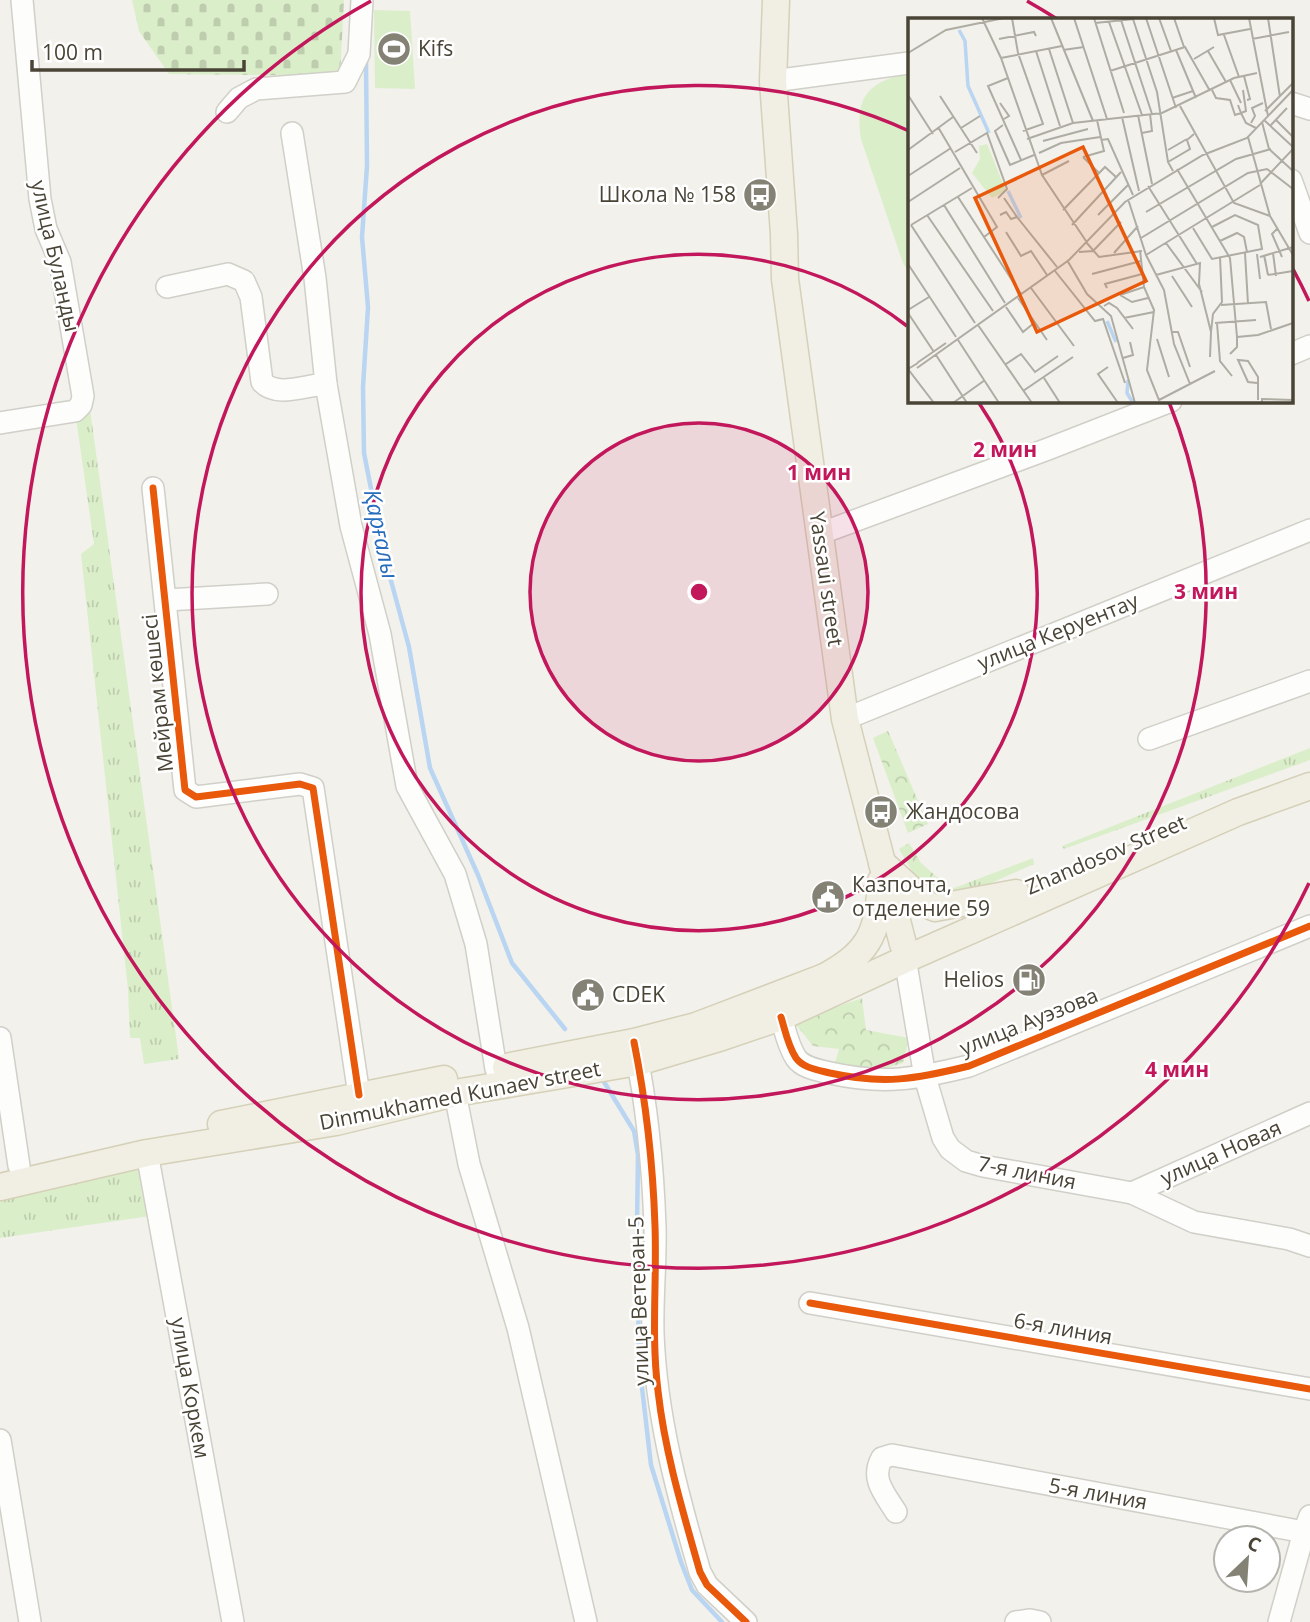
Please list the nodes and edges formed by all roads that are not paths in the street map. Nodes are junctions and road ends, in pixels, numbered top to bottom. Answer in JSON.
{"nodes":[{"id":1,"x":22,"y":0,"type":"edge"},
{"id":2,"x":362,"y":0,"type":"edge"},
{"id":3,"x":776,"y":0,"type":"edge"},
{"id":4,"x":908,"y":63,"type":"edge"},
{"id":5,"x":773,"y":81,"type":"junction"},
{"id":6,"x":1292,"y":103,"type":"edge"},
{"id":7,"x":1310,"y":108,"type":"edge"},
{"id":8,"x":228,"y":113,"type":"dead end"},
{"id":9,"x":292,"y":133,"type":"dead end"},
{"id":10,"x":1292,"y":183,"type":"edge"},
{"id":11,"x":1310,"y":233,"type":"edge"},
{"id":12,"x":167,"y":287,"type":"dead end"},
{"id":13,"x":1310,"y":346,"type":"edge"},
{"id":14,"x":1292,"y":354,"type":"edge"},
{"id":15,"x":326,"y":384,"type":"junction"},
{"id":16,"x":1168,"y":402,"type":"edge"},
{"id":17,"x":0,"y":423,"type":"edge"},
{"id":18,"x":153,"y":488,"type":"dead end"},
{"id":19,"x":1310,"y":530,"type":"edge"},
{"id":20,"x":819,"y":534,"type":"junction"},
{"id":21,"x":267,"y":594,"type":"dead end"},
{"id":22,"x":166,"y":600,"type":"junction"},
{"id":23,"x":1310,"y":681,"type":"edge"},
{"id":24,"x":845,"y":719,"type":"junction"},
{"id":25,"x":1149,"y":738,"type":"dead end"},
{"id":26,"x":1310,"y":770,"type":"edge"},
{"id":27,"x":1310,"y":786,"type":"edge"},
{"id":28,"x":882,"y":862,"type":"junction"},
{"id":29,"x":1016,"y":893,"type":"junction"},
{"id":30,"x":1310,"y":926,"type":"edge"},
{"id":31,"x":904,"y":951,"type":"junction"},
{"id":32,"x":811,"y":984,"type":"junction"},
{"id":33,"x":782,"y":1017,"type":"junction"},
{"id":34,"x":0,"y":1038,"type":"edge"},
{"id":35,"x":636,"y":1052,"type":"junction"},
{"id":36,"x":594,"y":1060,"type":"junction"},
{"id":37,"x":496,"y":1069,"type":"junction"},
{"id":38,"x":925,"y":1077,"type":"junction"},
{"id":39,"x":455,"y":1093,"type":"junction"},
{"id":40,"x":359,"y":1095,"type":"junction"},
{"id":41,"x":1310,"y":1113,"type":"edge"},
{"id":42,"x":147,"y":1153,"type":"junction"},
{"id":43,"x":12,"y":1162,"type":"edge"},
{"id":44,"x":0,"y":1187,"type":"edge"},
{"id":45,"x":1132,"y":1194,"type":"junction"},
{"id":46,"x":1310,"y":1246,"type":"edge"},
{"id":47,"x":810,"y":1303,"type":"dead end"},
{"id":48,"x":1310,"y":1390,"type":"edge"},
{"id":49,"x":0,"y":1440,"type":"edge"},
{"id":50,"x":895,"y":1512,"type":"dead end"},
{"id":51,"x":6,"y":1523,"type":"edge"},
{"id":52,"x":1307,"y":1524,"type":"edge"},
{"id":53,"x":30,"y":1622,"type":"edge"},
{"id":54,"x":233,"y":1622,"type":"edge"},
{"id":55,"x":586,"y":1622,"type":"edge"},
{"id":56,"x":746,"y":1622,"type":"edge"},
{"id":57,"x":1016,"y":1622,"type":"edge"},
{"id":58,"x":1040,"y":1622,"type":"edge"},
{"id":59,"x":1279,"y":1622,"type":"edge"}],
"edges":[{"from":1,"to":17,"type":"street","name":"улица Буланды"},
{"from":2,"to":8,"type":"street"},
{"from":3,"to":5,"type":"main road","name":"Yassaui street"},
{"from":4,"to":5,"type":"street"},
{"from":5,"to":20,"type":"main road","name":"Yassaui street"},
{"from":6,"to":7,"type":"street"},
{"from":9,"to":15,"type":"street"},
{"from":10,"to":11,"type":"street"},
{"from":12,"to":15,"type":"street"},
{"from":13,"to":14,"type":"street"},
{"from":15,"to":37,"type":"street"},
{"from":16,"to":20,"type":"street"},
{"from":18,"to":22,"type":"street","name":"Мейрам көшесі"},
{"from":19,"to":24,"type":"street","name":"улица Керуентау"},
{"from":20,"to":24,"type":"main road","name":"Yassaui street"},
{"from":21,"to":22,"type":"street"},
{"from":22,"to":40,"type":"street","name":"Мейрам көшесі"},
{"from":23,"to":25,"type":"street"},
{"from":24,"to":28,"type":"main road","name":"Yassaui street"},
{"from":26,"to":29,"type":"main road","name":"Zhandosov Street"},
{"from":27,"to":31,"type":"main road","name":"Zhandosov Street"},
{"from":28,"to":29,"type":"main road"},
{"from":28,"to":31,"type":"main road","name":"Yassaui street"},
{"from":28,"to":32,"type":"main road"},
{"from":29,"to":31,"type":"main road","name":"Zhandosov Street"},
{"from":30,"to":38,"type":"street","name":"улица Ауэзова"},
{"from":31,"to":32,"type":"main road","name":"Dinmukhamed Kunaev street"},
{"from":31,"to":33,"type":"main road","name":"Dinmukhamed Kunaev street"},
{"from":31,"to":38,"type":"street","name":"7-я линия"},
{"from":32,"to":35,"type":"main road","name":"Dinmukhamed Kunaev street"},
{"from":33,"to":35,"type":"main road","name":"Dinmukhamed Kunaev street"},
{"from":33,"to":38,"type":"street","name":"улица Ауэзова"},
{"from":34,"to":43,"type":"street"},
{"from":35,"to":36,"type":"main road","name":"Dinmukhamed Kunaev street"},
{"from":35,"to":56,"type":"street","name":"улица Ветеран-5"},
{"from":36,"to":37,"type":"main road","name":"Dinmukhamed Kunaev street"},
{"from":36,"to":39,"type":"main road","name":"Dinmukhamed Kunaev street"},
{"from":37,"to":40,"type":"main road","name":"Dinmukhamed Kunaev street"},
{"from":38,"to":45,"type":"street","name":"7-я линия"},
{"from":39,"to":42,"type":"main road","name":"Dinmukhamed Kunaev street"},
{"from":39,"to":55,"type":"street"},
{"from":40,"to":43,"type":"main road","name":"Dinmukhamed Kunaev street"},
{"from":41,"to":45,"type":"street","name":"улица Новая"},
{"from":42,"to":44,"type":"main road","name":"Dinmukhamed Kunaev street"},
{"from":42,"to":54,"type":"street","name":"улица Коркем"},
{"from":45,"to":46,"type":"street","name":"7-я линия"},
{"from":47,"to":48,"type":"street","name":"6-я линия"},
{"from":49,"to":51,"type":"street"},
{"from":50,"to":52,"type":"street","name":"5-я линия"},
{"from":51,"to":53,"type":"street"},
{"from":52,"to":59,"type":"street"},
{"from":57,"to":58,"type":"street"}]}
